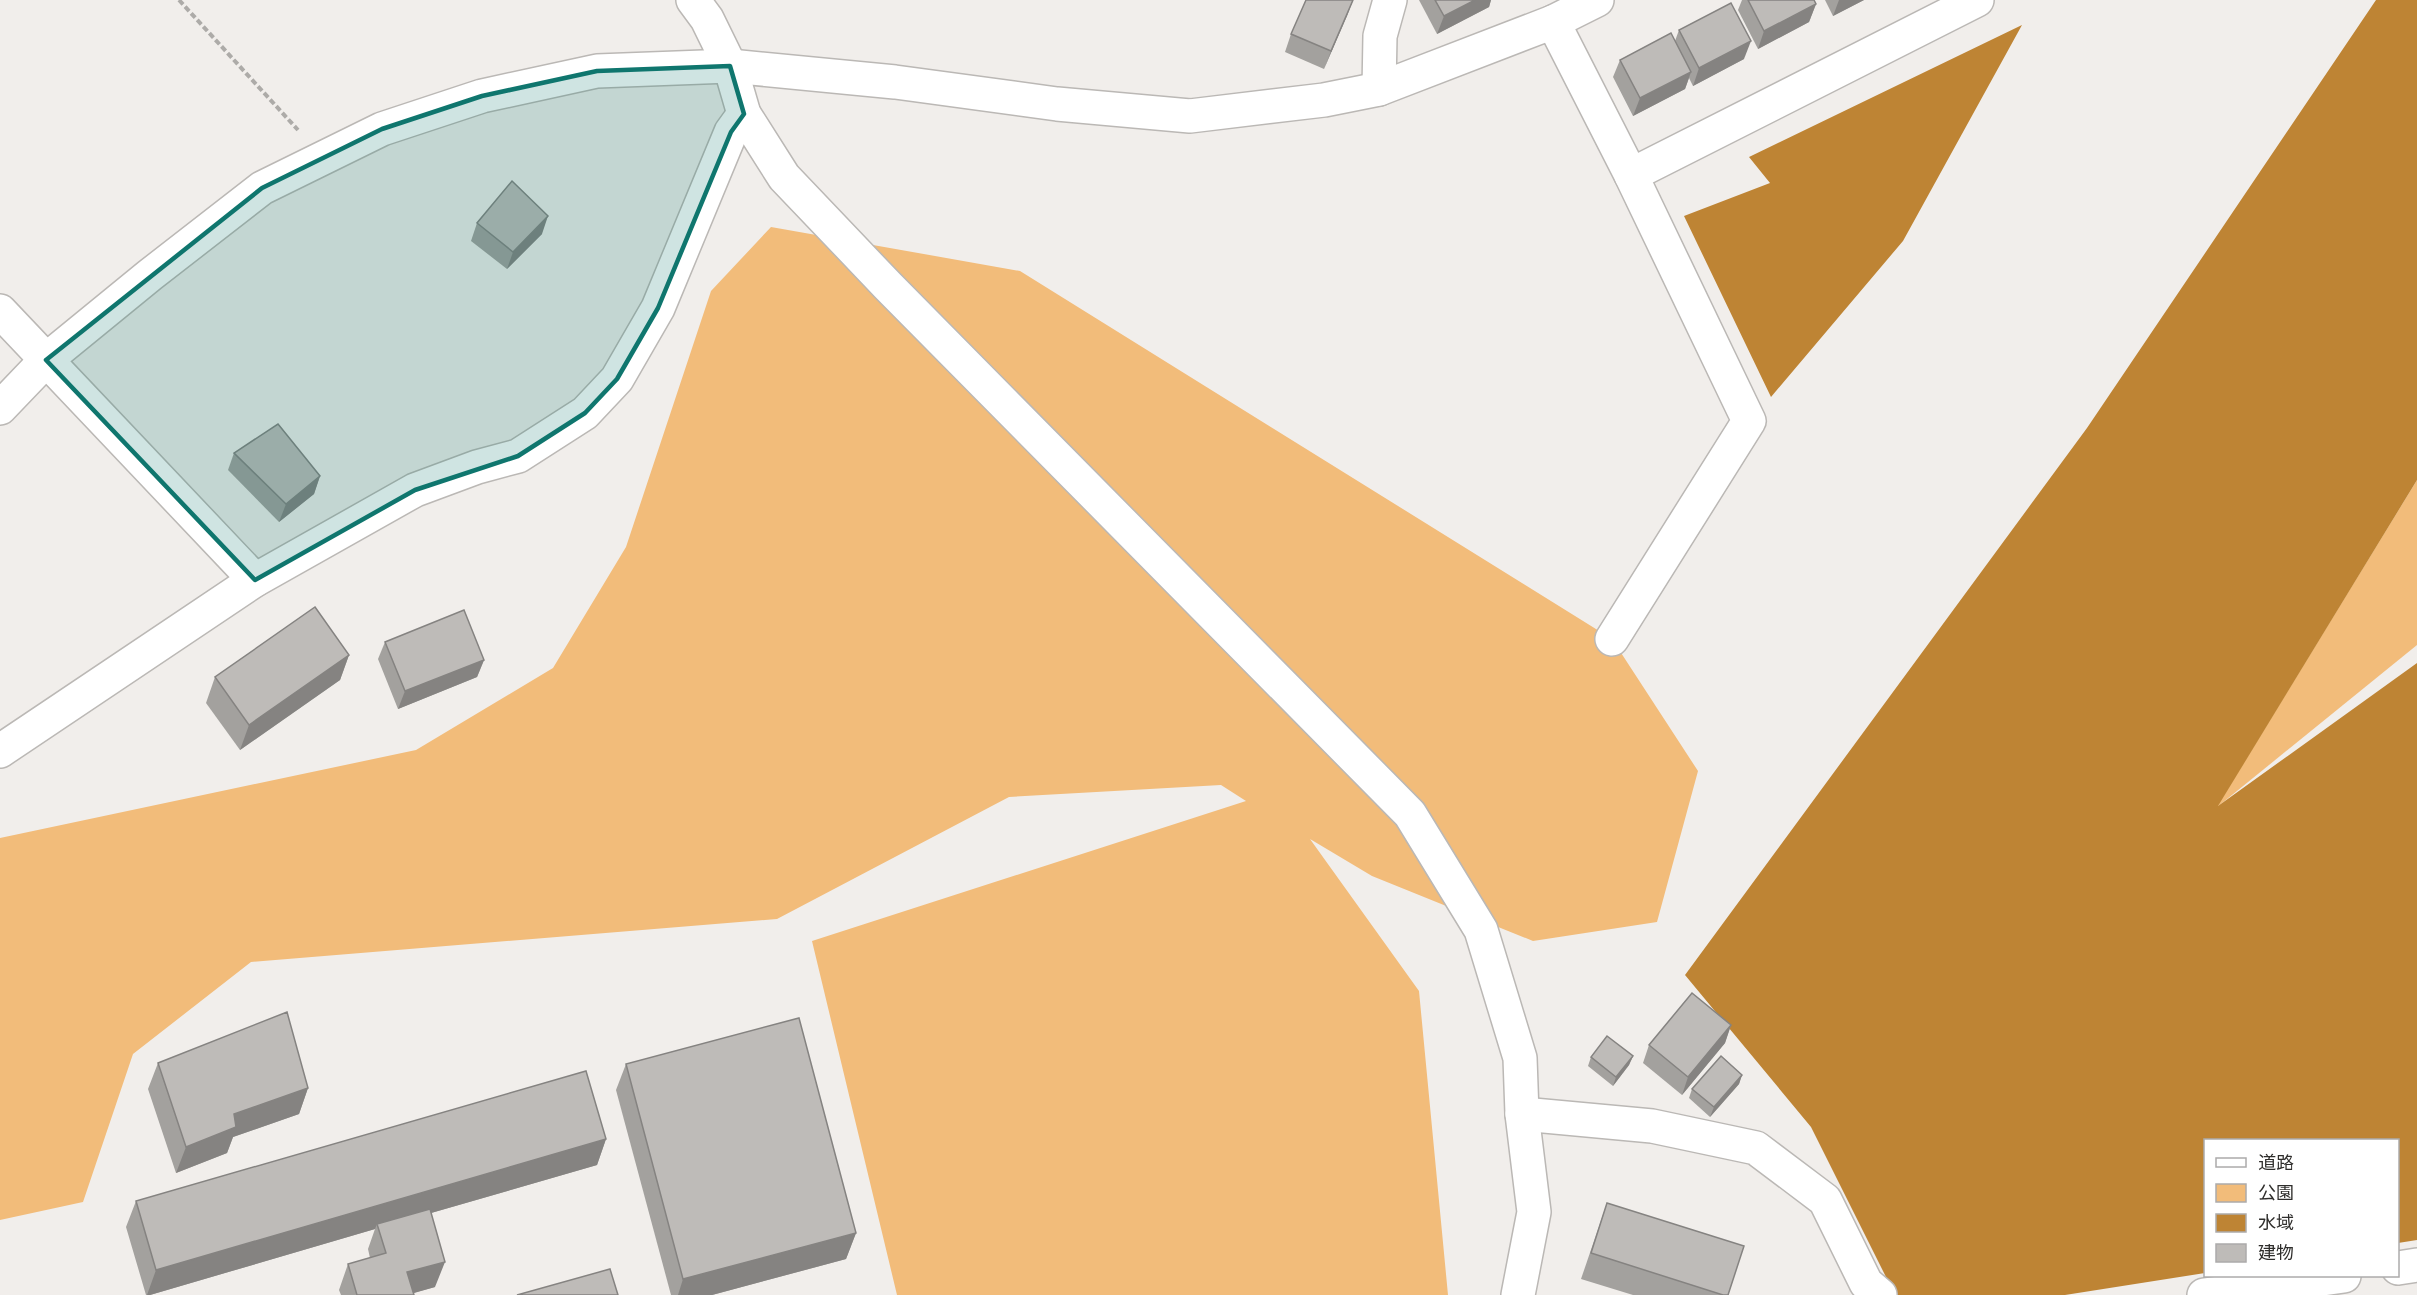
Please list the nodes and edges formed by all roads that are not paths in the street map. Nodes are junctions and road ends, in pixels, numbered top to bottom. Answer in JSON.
{"nodes":[{"id":1,"x":693,"y":0,"type":"edge"},
{"id":2,"x":1390,"y":0,"type":"edge"},
{"id":3,"x":1597,"y":0,"type":"edge"},
{"id":4,"x":1977,"y":0,"type":"edge"},
{"id":5,"x":1552,"y":22,"type":"junction"},
{"id":6,"x":730,"y":66,"type":"junction"},
{"id":7,"x":1379,"y":89,"type":"junction"},
{"id":8,"x":744,"y":114,"type":"junction"},
{"id":9,"x":1631,"y":175,"type":"junction"},
{"id":10,"x":0,"y":311,"type":"edge"},
{"id":11,"x":46,"y":360,"type":"junction"},
{"id":12,"x":0,"y":408,"type":"edge"},
{"id":13,"x":255,"y":580,"type":"junction"},
{"id":14,"x":1612,"y":639,"type":"dead end"},
{"id":15,"x":0,"y":751,"type":"edge"},
{"id":16,"x":1522,"y":1114,"type":"junction"},
{"id":17,"x":2417,"y":1265,"type":"edge"},
{"id":18,"x":2399,"y":1268,"type":"edge"},
{"id":19,"x":2330,"y":1277,"type":"edge"},
{"id":20,"x":1518,"y":1295,"type":"edge"},
{"id":21,"x":1880,"y":1295,"type":"edge"},
{"id":22,"x":2204,"y":1295,"type":"edge"}],
"edges":[{"from":1,"to":6,"type":"street"},
{"from":2,"to":7,"type":"street"},
{"from":3,"to":5,"type":"street"},
{"from":4,"to":9,"type":"street"},
{"from":5,"to":7,"type":"street"},
{"from":5,"to":9,"type":"street"},
{"from":6,"to":7,"type":"street"},
{"from":6,"to":8,"type":"street"},
{"from":6,"to":11,"type":"street"},
{"from":8,"to":13,"type":"street"},
{"from":8,"to":16,"type":"street"},
{"from":9,"to":14,"type":"street"},
{"from":10,"to":11,"type":"street"},
{"from":11,"to":12,"type":"street"},
{"from":11,"to":13,"type":"street"},
{"from":13,"to":15,"type":"street"},
{"from":16,"to":20,"type":"street"},
{"from":16,"to":21,"type":"street"},
{"from":17,"to":18,"type":"street"},
{"from":19,"to":22,"type":"street"}]}
